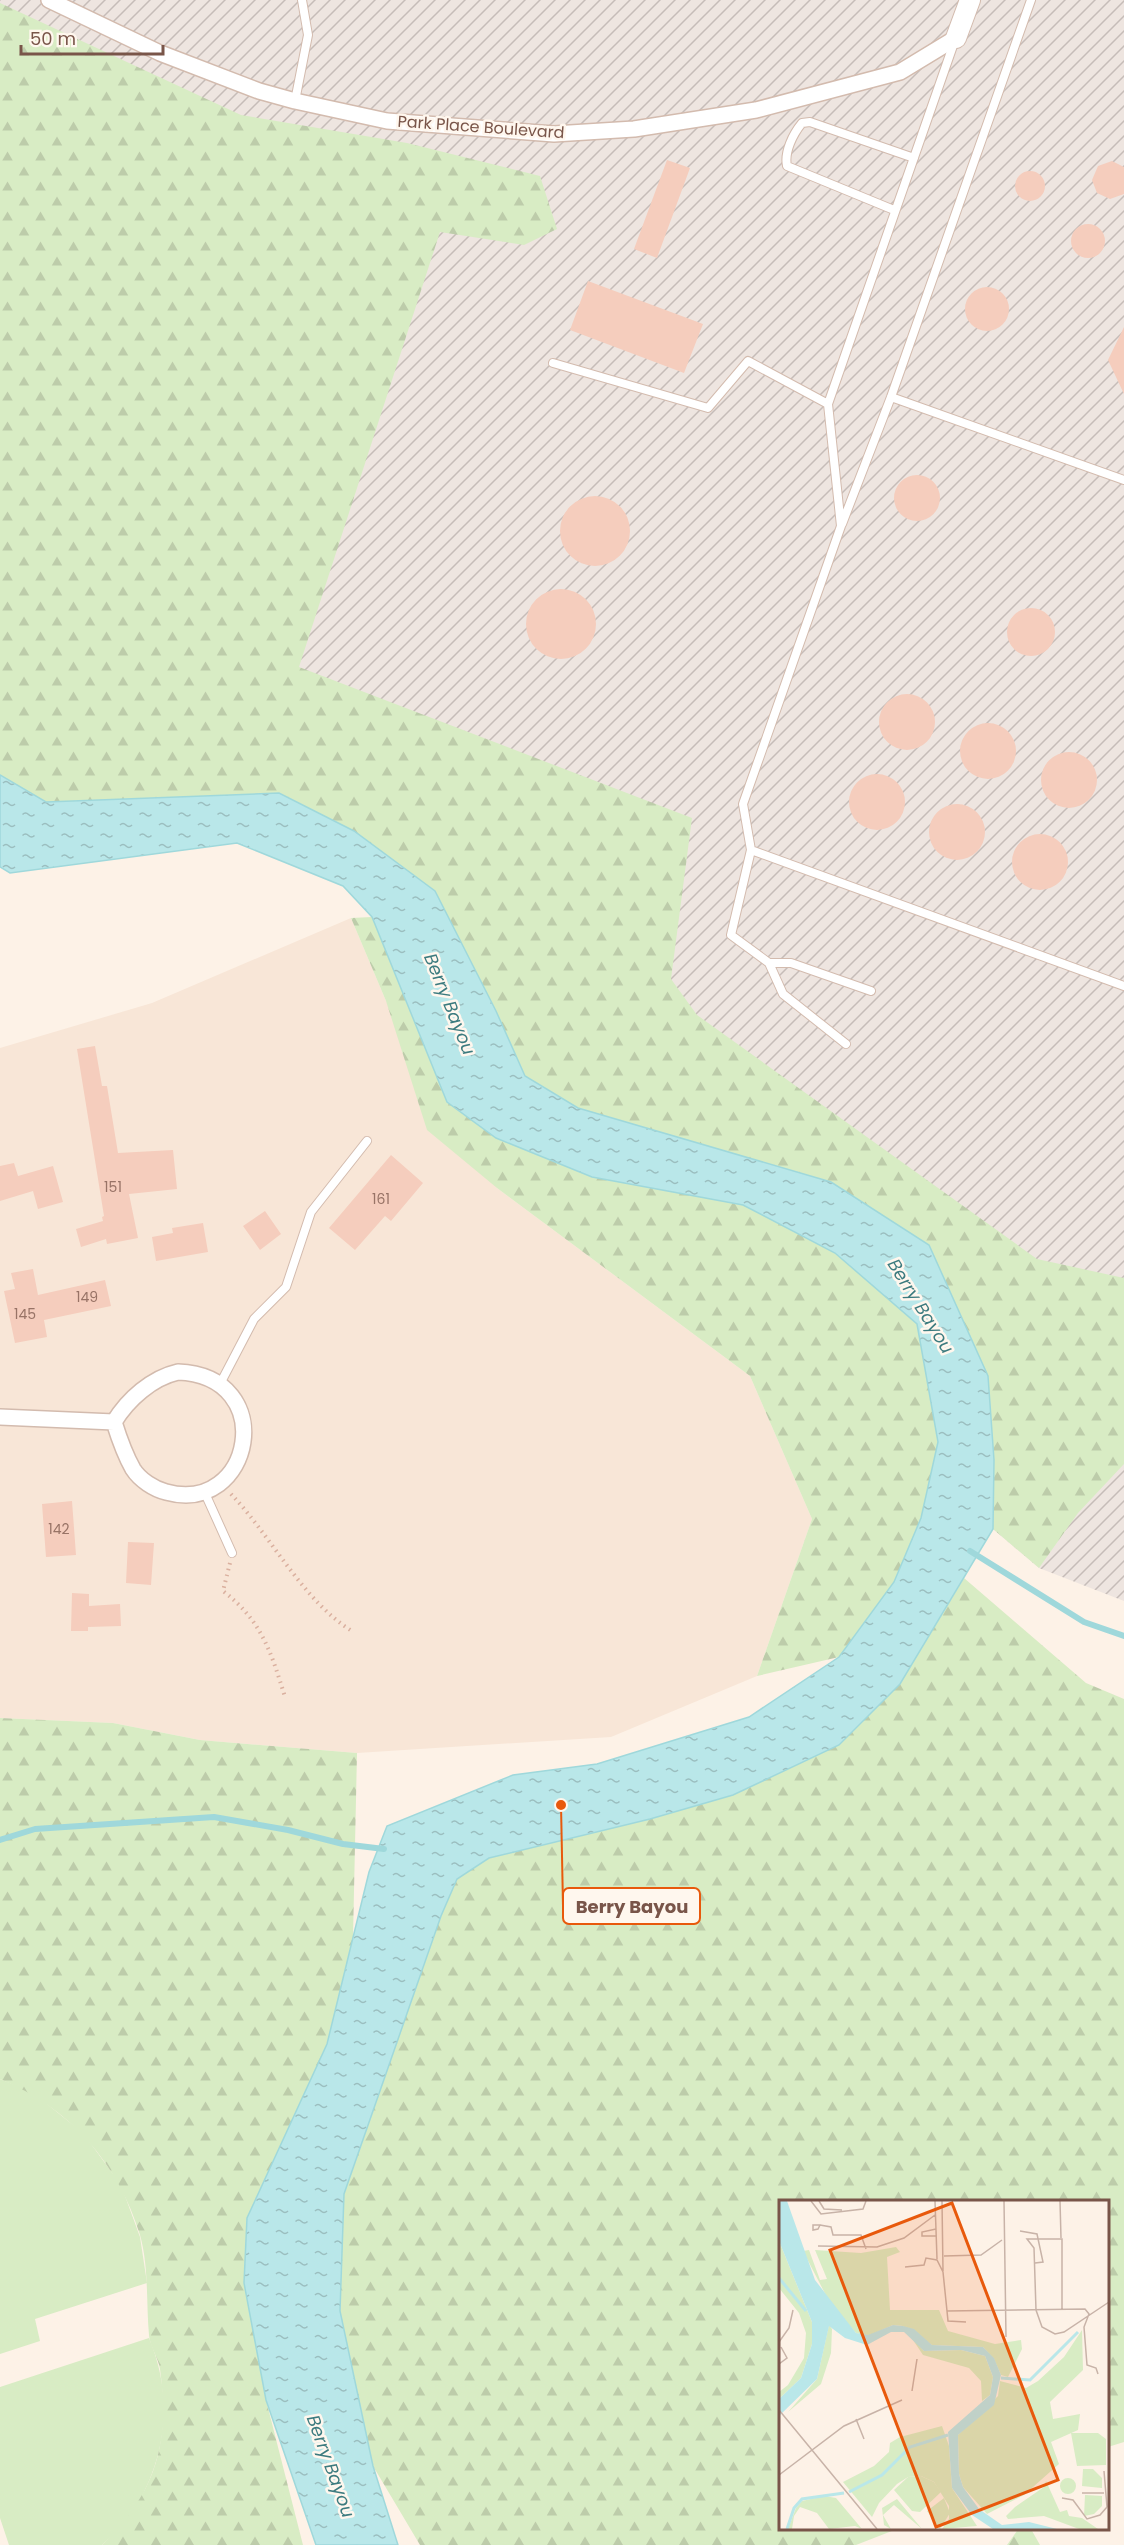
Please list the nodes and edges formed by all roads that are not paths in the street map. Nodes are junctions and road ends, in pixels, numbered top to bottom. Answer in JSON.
{"nodes":[{"id":1,"x":49,"y":0,"type":"edge"},
{"id":2,"x":302,"y":0,"type":"edge"},
{"id":3,"x":970,"y":0,"type":"edge"},
{"id":4,"x":1031,"y":0,"type":"edge"},
{"id":5,"x":956,"y":38,"type":"junction"},
{"id":6,"x":296,"y":101,"type":"junction"},
{"id":7,"x":914,"y":158,"type":"junction"},
{"id":8,"x":894,"y":210,"type":"junction"},
{"id":9,"x":553,"y":363,"type":"dead end"},
{"id":10,"x":891,"y":397,"type":"junction"},
{"id":11,"x":828,"y":404,"type":"junction"},
{"id":12,"x":1124,"y":480,"type":"edge"},
{"id":13,"x":841,"y":526,"type":"junction"},
{"id":14,"x":751,"y":850,"type":"junction"},
{"id":15,"x":769,"y":963,"type":"junction"},
{"id":16,"x":1124,"y":986,"type":"edge"},
{"id":17,"x":871,"y":991,"type":"dead end"},
{"id":18,"x":846,"y":1044,"type":"dead end"},
{"id":19,"x":367,"y":1141,"type":"dead end"},
{"id":20,"x":220,"y":1384,"type":"junction"},
{"id":21,"x":0,"y":1417,"type":"edge"},
{"id":22,"x":114,"y":1422,"type":"junction"},
{"id":23,"x":204,"y":1491,"type":"junction"},
{"id":24,"x":232,"y":1553,"type":"road end"}],
"edges":[{"from":1,"to":6,"type":"street","name":"Park Place Boulevard"},
{"from":2,"to":6,"type":"lane"},
{"from":3,"to":5,"type":"street"},
{"from":4,"to":10,"type":"lane"},
{"from":5,"to":6,"type":"street","name":"Park Place Boulevard"},
{"from":5,"to":7,"type":"lane"},
{"from":7,"to":8,"type":"lane"},
{"from":7,"to":8,"type":"lane"},
{"from":8,"to":11,"type":"lane"},
{"from":9,"to":11,"type":"lane"},
{"from":10,"to":12,"type":"lane"},
{"from":10,"to":13,"type":"lane"},
{"from":11,"to":13,"type":"lane"},
{"from":13,"to":14,"type":"lane"},
{"from":14,"to":15,"type":"lane"},
{"from":14,"to":16,"type":"lane"},
{"from":15,"to":17,"type":"lane"},
{"from":15,"to":18,"type":"lane"},
{"from":19,"to":20,"type":"lane"},
{"from":20,"to":22,"type":"street"},
{"from":20,"to":23,"type":"street"},
{"from":21,"to":22,"type":"street"},
{"from":22,"to":23,"type":"street"},
{"from":23,"to":24,"type":"lane"}]}
